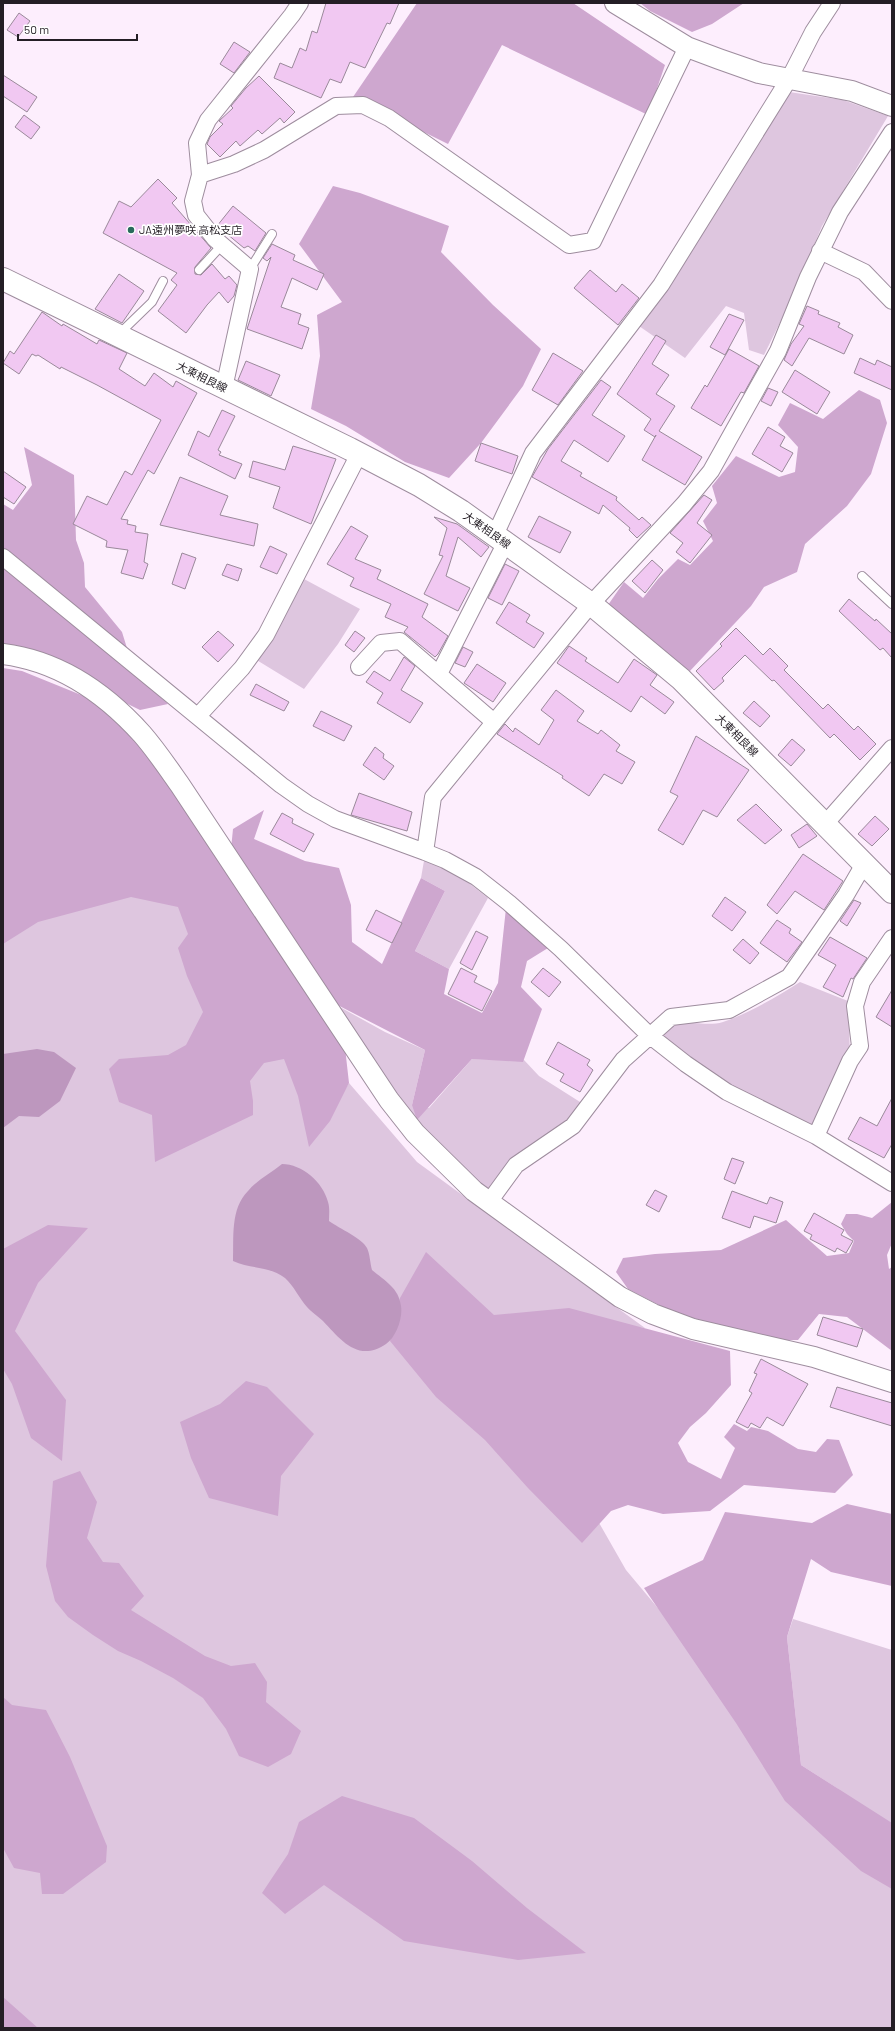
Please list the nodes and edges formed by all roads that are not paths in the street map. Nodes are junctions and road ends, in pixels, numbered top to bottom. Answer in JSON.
{"nodes":[{"id":1,"x":300,"y":3,"type":"edge"},
{"id":2,"x":615,"y":3,"type":"edge"},
{"id":3,"x":832,"y":3,"type":"edge"},
{"id":4,"x":688,"y":48,"type":"junction"},
{"id":5,"x":789,"y":79,"type":"junction"},
{"id":6,"x":892,"y":106,"type":"edge"},
{"id":7,"x":892,"y":132,"type":"edge"},
{"id":8,"x":200,"y":175,"type":"junction"},
{"id":9,"x":272,"y":234,"type":"dead end"},
{"id":10,"x":222,"y":245,"type":"junction"},
{"id":11,"x":820,"y":251,"type":"junction"},
{"id":12,"x":250,"y":269,"type":"junction"},
{"id":13,"x":199,"y":270,"type":"dead end"},
{"id":14,"x":3,"y":279,"type":"edge"},
{"id":15,"x":163,"y":281,"type":"dead end"},
{"id":16,"x":892,"y":301,"type":"edge"},
{"id":17,"x":116,"y":337,"type":"junction"},
{"id":18,"x":224,"y":388,"type":"junction"},
{"id":19,"x":359,"y":454,"type":"junction"},
{"id":20,"x":500,"y":539,"type":"junction"},
{"id":21,"x":3,"y":557,"type":"edge"},
{"id":22,"x":862,"y":576,"type":"dead end"},
{"id":23,"x":591,"y":604,"type":"junction"},
{"id":24,"x":892,"y":604,"type":"edge"},
{"id":25,"x":3,"y":654,"type":"edge"},
{"id":26,"x":359,"y":667,"type":"dead end"},
{"id":27,"x":439,"y":674,"type":"junction"},
{"id":28,"x":198,"y":716,"type":"junction"},
{"id":29,"x":494,"y":722,"type":"junction"},
{"id":30,"x":892,"y":748,"type":"edge"},
{"id":31,"x":825,"y":824,"type":"junction"},
{"id":32,"x":425,"y":852,"type":"junction"},
{"id":33,"x":864,"y":864,"type":"junction"},
{"id":34,"x":892,"y":892,"type":"edge"},
{"id":35,"x":892,"y":938,"type":"edge"},
{"id":36,"x":649,"y":1035,"type":"junction"},
{"id":37,"x":816,"y":1136,"type":"junction"},
{"id":38,"x":892,"y":1183,"type":"edge"},
{"id":39,"x":489,"y":1202,"type":"junction"},
{"id":40,"x":892,"y":1382,"type":"edge"}],
"edges":[{"from":1,"to":8,"type":"street"},
{"from":2,"to":4,"type":"street"},
{"from":3,"to":5,"type":"street"},
{"from":4,"to":5,"type":"street"},
{"from":4,"to":8,"type":"street"},
{"from":5,"to":6,"type":"street"},
{"from":5,"to":20,"type":"street"},
{"from":7,"to":11,"type":"street"},
{"from":8,"to":10,"type":"street"},
{"from":9,"to":12,"type":"lane"},
{"from":10,"to":12,"type":"street"},
{"from":10,"to":13,"type":"lane"},
{"from":11,"to":16,"type":"street"},
{"from":11,"to":23,"type":"street"},
{"from":12,"to":18,"type":"street"},
{"from":14,"to":17,"type":"main road","name":"大東相良線"},
{"from":15,"to":17,"type":"lane"},
{"from":17,"to":18,"type":"main road","name":"大東相良線"},
{"from":18,"to":19,"type":"main road","name":"大東相良線"},
{"from":19,"to":20,"type":"main road","name":"大東相良線"},
{"from":19,"to":28,"type":"street"},
{"from":20,"to":23,"type":"main road","name":"大東相良線"},
{"from":20,"to":27,"type":"street"},
{"from":21,"to":28,"type":"street"},
{"from":22,"to":24,"type":"lane"},
{"from":23,"to":29,"type":"street"},
{"from":23,"to":31,"type":"main road","name":"大東相良線"},
{"from":25,"to":39,"type":"street"},
{"from":26,"to":27,"type":"street"},
{"from":27,"to":29,"type":"street"},
{"from":28,"to":32,"type":"street"},
{"from":29,"to":32,"type":"street"},
{"from":30,"to":31,"type":"street"},
{"from":31,"to":33,"type":"main road","name":"大東相良線"},
{"from":32,"to":36,"type":"street"},
{"from":33,"to":34,"type":"main road","name":"大東相良線"},
{"from":33,"to":36,"type":"street"},
{"from":35,"to":37,"type":"street"},
{"from":36,"to":37,"type":"street"},
{"from":36,"to":39,"type":"street"},
{"from":37,"to":38,"type":"street"},
{"from":39,"to":40,"type":"street"}]}
